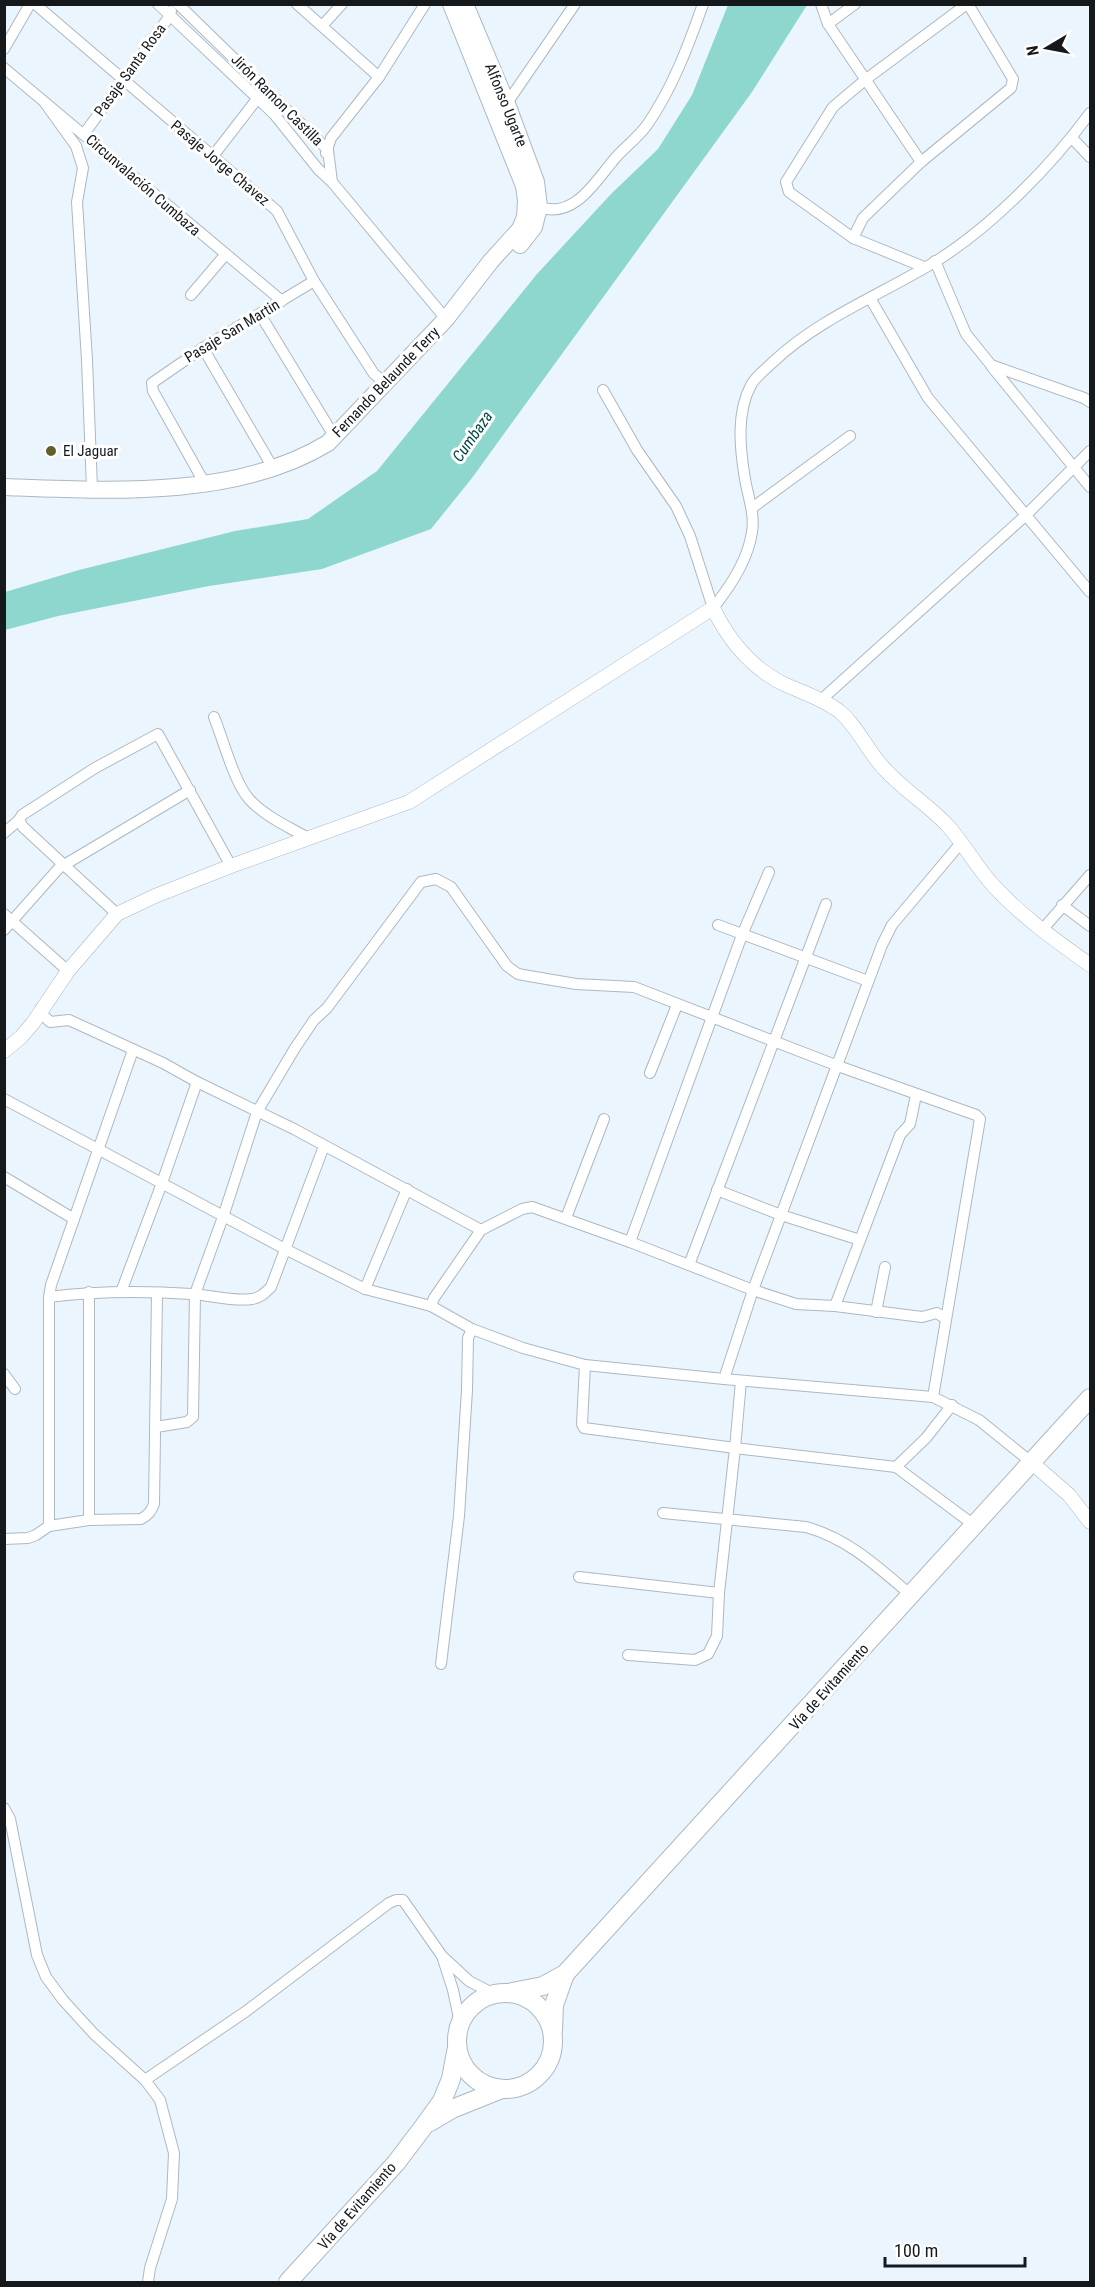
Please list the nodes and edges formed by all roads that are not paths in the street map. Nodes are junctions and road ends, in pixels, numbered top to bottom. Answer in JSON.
{"nodes":[{"id":1,"x":30,"y":4,"type":"edge"},
{"id":2,"x":35,"y":4,"type":"edge"},
{"id":3,"x":158,"y":4,"type":"edge"},
{"id":4,"x":172,"y":4,"type":"edge"},
{"id":5,"x":178,"y":4,"type":"edge"},
{"id":6,"x":297,"y":4,"type":"edge"},
{"id":7,"x":342,"y":4,"type":"edge"},
{"id":8,"x":425,"y":4,"type":"edge"},
{"id":9,"x":451,"y":4,"type":"edge"},
{"id":10,"x":575,"y":4,"type":"edge"},
{"id":11,"x":702,"y":4,"type":"edge"},
{"id":12,"x":821,"y":4,"type":"edge"},
{"id":13,"x":855,"y":4,"type":"edge"},
{"id":14,"x":967,"y":4,"type":"edge"},
{"id":15,"x":469,"y":7,"type":"edge"},
{"id":16,"x":169,"y":17,"type":"junction"},
{"id":17,"x":828,"y":24,"type":"junction"},
{"id":18,"x":322,"y":26,"type":"junction"},
{"id":19,"x":4,"y":49,"type":"edge"},
{"id":20,"x":4,"y":68,"type":"edge"},
{"id":21,"x":379,"y":77,"type":"junction"},
{"id":22,"x":123,"y":80,"type":"junction"},
{"id":23,"x":865,"y":80,"type":"junction"},
{"id":24,"x":257,"y":99,"type":"junction"},
{"id":25,"x":45,"y":103,"type":"junction"},
{"id":26,"x":501,"y":108,"type":"junction"},
{"id":27,"x":1090,"y":112,"type":"edge"},
{"id":28,"x":84,"y":134,"type":"junction"},
{"id":29,"x":1072,"y":138,"type":"junction"},
{"id":30,"x":328,"y":150,"type":"junction"},
{"id":31,"x":213,"y":156,"type":"junction"},
{"id":32,"x":1090,"y":158,"type":"edge"},
{"id":33,"x":921,"y":162,"type":"junction"},
{"id":34,"x":318,"y":169,"type":"junction"},
{"id":35,"x":332,"y":182,"type":"junction"},
{"id":36,"x":539,"y":207,"type":"junction"},
{"id":37,"x":853,"y":238,"type":"junction"},
{"id":38,"x":225,"y":255,"type":"junction"},
{"id":39,"x":935,"y":261,"type":"junction"},
{"id":40,"x":924,"y":267,"type":"junction"},
{"id":41,"x":314,"y":281,"type":"junction"},
{"id":42,"x":471,"y":286,"type":"junction"},
{"id":43,"x":191,"y":295,"type":"dead end"},
{"id":44,"x":870,"y":298,"type":"junction"},
{"id":45,"x":282,"y":301,"type":"junction"},
{"id":46,"x":260,"y":315,"type":"junction"},
{"id":47,"x":446,"y":320,"type":"junction"},
{"id":48,"x":203,"y":348,"type":"junction"},
{"id":49,"x":991,"y":365,"type":"junction"},
{"id":50,"x":386,"y":383,"type":"junction"},
{"id":51,"x":603,"y":390,"type":"dead end"},
{"id":52,"x":1090,"y":402,"type":"edge"},
{"id":53,"x":334,"y":436,"type":"junction"},
{"id":54,"x":850,"y":436,"type":"dead end"},
{"id":55,"x":1090,"y":451,"type":"edge"},
{"id":56,"x":1073,"y":467,"type":"junction"},
{"id":57,"x":273,"y":468,"type":"junction"},
{"id":58,"x":205,"y":484,"type":"junction"},
{"id":59,"x":4,"y":487,"type":"edge"},
{"id":60,"x":1090,"y":487,"type":"edge"},
{"id":61,"x":92,"y":489,"type":"junction"},
{"id":62,"x":752,"y":508,"type":"junction"},
{"id":63,"x":1025,"y":516,"type":"junction"},
{"id":64,"x":1090,"y":592,"type":"edge"},
{"id":65,"x":713,"y":608,"type":"junction"},
{"id":66,"x":821,"y":700,"type":"junction"},
{"id":67,"x":214,"y":717,"type":"dead end"},
{"id":68,"x":190,"y":790,"type":"junction"},
{"id":69,"x":19,"y":820,"type":"junction"},
{"id":70,"x":4,"y":833,"type":"edge"},
{"id":71,"x":308,"y":838,"type":"junction"},
{"id":72,"x":960,"y":844,"type":"junction"},
{"id":73,"x":65,"y":865,"type":"junction"},
{"id":74,"x":231,"y":866,"type":"junction"},
{"id":75,"x":769,"y":872,"type":"dead end"},
{"id":76,"x":1090,"y":875,"type":"edge"},
{"id":77,"x":826,"y":904,"type":"dead end"},
{"id":78,"x":1062,"y":905,"type":"junction"},
{"id":79,"x":117,"y":914,"type":"junction"},
{"id":80,"x":9,"y":918,"type":"edge"},
{"id":81,"x":718,"y":925,"type":"dead end"},
{"id":82,"x":1090,"y":926,"type":"edge"},
{"id":83,"x":4,"y":930,"type":"edge"},
{"id":84,"x":1042,"y":930,"type":"junction"},
{"id":85,"x":742,"y":935,"type":"junction"},
{"id":86,"x":805,"y":956,"type":"junction"},
{"id":87,"x":1090,"y":964,"type":"edge"},
{"id":88,"x":68,"y":971,"type":"junction"},
{"id":89,"x":868,"y":981,"type":"junction"},
{"id":90,"x":677,"y":1005,"type":"junction"},
{"id":91,"x":41,"y":1008,"type":"junction"},
{"id":92,"x":711,"y":1017,"type":"junction"},
{"id":93,"x":775,"y":1042,"type":"junction"},
{"id":94,"x":133,"y":1050,"type":"junction"},
{"id":95,"x":4,"y":1051,"type":"edge"},
{"id":96,"x":838,"y":1066,"type":"junction"},
{"id":97,"x":650,"y":1073,"type":"dead end"},
{"id":98,"x":197,"y":1082,"type":"junction"},
{"id":99,"x":916,"y":1095,"type":"junction"},
{"id":100,"x":4,"y":1099,"type":"edge"},
{"id":101,"x":257,"y":1112,"type":"junction"},
{"id":102,"x":604,"y":1119,"type":"dead end"},
{"id":103,"x":324,"y":1146,"type":"junction"},
{"id":104,"x":99,"y":1150,"type":"junction"},
{"id":105,"x":4,"y":1177,"type":"edge"},
{"id":106,"x":162,"y":1184,"type":"junction"},
{"id":107,"x":407,"y":1190,"type":"junction"},
{"id":108,"x":717,"y":1190,"type":"junction"},
{"id":109,"x":781,"y":1215,"type":"junction"},
{"id":110,"x":224,"y":1217,"type":"junction"},
{"id":111,"x":566,"y":1218,"type":"junction"},
{"id":112,"x":74,"y":1219,"type":"junction"},
{"id":113,"x":481,"y":1230,"type":"junction"},
{"id":114,"x":860,"y":1240,"type":"junction"},
{"id":115,"x":630,"y":1242,"type":"junction"},
{"id":116,"x":285,"y":1250,"type":"junction"},
{"id":117,"x":689,"y":1265,"type":"junction"},
{"id":118,"x":885,"y":1267,"type":"dead end"},
{"id":119,"x":365,"y":1289,"type":"junction"},
{"id":120,"x":753,"y":1290,"type":"junction"},
{"id":121,"x":89,"y":1292,"type":"junction"},
{"id":122,"x":121,"y":1292,"type":"junction"},
{"id":123,"x":157,"y":1293,"type":"junction"},
{"id":124,"x":195,"y":1294,"type":"junction"},
{"id":125,"x":49,"y":1297,"type":"junction"},
{"id":126,"x":431,"y":1306,"type":"junction"},
{"id":127,"x":835,"y":1306,"type":"junction"},
{"id":128,"x":876,"y":1312,"type":"junction"},
{"id":129,"x":946,"y":1319,"type":"junction"},
{"id":130,"x":472,"y":1329,"type":"junction"},
{"id":131,"x":585,"y":1365,"type":"junction"},
{"id":132,"x":4,"y":1374,"type":"edge"},
{"id":133,"x":724,"y":1379,"type":"junction"},
{"id":134,"x":741,"y":1382,"type":"junction"},
{"id":135,"x":15,"y":1389,"type":"dead end"},
{"id":136,"x":933,"y":1396,"type":"junction"},
{"id":137,"x":1090,"y":1398,"type":"edge"},
{"id":138,"x":952,"y":1406,"type":"junction"},
{"id":139,"x":156,"y":1427,"type":"junction"},
{"id":140,"x":735,"y":1448,"type":"junction"},
{"id":141,"x":1031,"y":1462,"type":"junction"},
{"id":142,"x":896,"y":1467,"type":"junction"},
{"id":143,"x":663,"y":1513,"type":"dead end"},
{"id":144,"x":727,"y":1519,"type":"junction"},
{"id":145,"x":89,"y":1520,"type":"junction"},
{"id":146,"x":1090,"y":1522,"type":"edge"},
{"id":147,"x":974,"y":1525,"type":"junction"},
{"id":148,"x":49,"y":1526,"type":"junction"},
{"id":149,"x":4,"y":1539,"type":"edge"},
{"id":150,"x":579,"y":1577,"type":"dead end"},
{"id":151,"x":719,"y":1593,"type":"junction"},
{"id":152,"x":912,"y":1596,"type":"junction"},
{"id":153,"x":628,"y":1655,"type":"dead end"},
{"id":154,"x":441,"y":1664,"type":"dead end"},
{"id":155,"x":4,"y":1808,"type":"edge"},
{"id":156,"x":442,"y":1956,"type":"junction"},
{"id":157,"x":565,"y":1974,"type":"junction"},
{"id":158,"x":501,"y":1994,"type":"junction"},
{"id":159,"x":460,"y":2023,"type":"junction"},
{"id":160,"x":552,"y":2036,"type":"junction"},
{"id":161,"x":457,"y":2043,"type":"junction"},
{"id":162,"x":145,"y":2080,"type":"junction"},
{"id":163,"x":502,"y":2089,"type":"junction"},
{"id":164,"x":424,"y":2127,"type":"junction"},
{"id":165,"x":148,"y":2283,"type":"edge"},
{"id":166,"x":288,"y":2283,"type":"edge"}],
"edges":[{"from":1,"to":19,"type":"street"},
{"from":2,"to":22,"type":"street","name":"Pasaje Jorge Chavez"},
{"from":3,"to":16,"type":"street"},
{"from":4,"to":16,"type":"street","name":"Pasaje Santa Rosa"},
{"from":5,"to":30,"type":"street","name":"Jirón Ramon Castilla"},
{"from":6,"to":18,"type":"street"},
{"from":7,"to":18,"type":"street"},
{"from":8,"to":21,"type":"street"},
{"from":9,"to":26,"type":"main road","name":"Fernando Belaunde Terry"},
{"from":10,"to":26,"type":"street"},
{"from":11,"to":36,"type":"street"},
{"from":12,"to":17,"type":"street"},
{"from":13,"to":17,"type":"street"},
{"from":14,"to":23,"type":"street"},
{"from":14,"to":33,"type":"street"},
{"from":15,"to":26,"type":"main road","name":"Alfonso Ugarte"},
{"from":16,"to":22,"type":"street","name":"Pasaje Santa Rosa"},
{"from":16,"to":24,"type":"street"},
{"from":17,"to":23,"type":"street"},
{"from":18,"to":21,"type":"street"},
{"from":20,"to":25,"type":"street","name":"Circunvalación Cumbaza"},
{"from":21,"to":30,"type":"street"},
{"from":22,"to":28,"type":"street","name":"Pasaje Santa Rosa"},
{"from":22,"to":31,"type":"street","name":"Pasaje Jorge Chavez"},
{"from":23,"to":33,"type":"street"},
{"from":23,"to":37,"type":"street"},
{"from":24,"to":31,"type":"street"},
{"from":24,"to":34,"type":"street"},
{"from":25,"to":28,"type":"street","name":"Circunvalación Cumbaza"},
{"from":25,"to":61,"type":"street"},
{"from":26,"to":36,"type":"main road","name":"Alfonso Ugarte"},
{"from":26,"to":42,"type":"main road","name":"Fernando Belaunde Terry"},
{"from":27,"to":29,"type":"street"},
{"from":28,"to":38,"type":"street","name":"Circunvalación Cumbaza"},
{"from":29,"to":32,"type":"street"},
{"from":29,"to":39,"type":"street"},
{"from":30,"to":34,"type":"street"},
{"from":30,"to":35,"type":"street","name":"Jirón Ramon Castilla"},
{"from":31,"to":41,"type":"street","name":"Pasaje Jorge Chavez"},
{"from":33,"to":37,"type":"street"},
{"from":34,"to":35,"type":"street"},
{"from":35,"to":47,"type":"street"},
{"from":36,"to":42,"type":"main road","name":"Fernando Belaunde Terry"},
{"from":37,"to":40,"type":"street"},
{"from":38,"to":43,"type":"street"},
{"from":38,"to":45,"type":"street","name":"Circunvalación Cumbaza"},
{"from":39,"to":40,"type":"street"},
{"from":39,"to":49,"type":"street"},
{"from":40,"to":44,"type":"street"},
{"from":41,"to":45,"type":"street","name":"Pasaje San Martin"},
{"from":41,"to":50,"type":"street","name":"Pasaje Jorge Chavez"},
{"from":42,"to":47,"type":"main road","name":"Fernando Belaunde Terry"},
{"from":44,"to":62,"type":"street"},
{"from":44,"to":63,"type":"street"},
{"from":45,"to":46,"type":"street","name":"Pasaje San Martin"},
{"from":46,"to":48,"type":"street","name":"Pasaje San Martin"},
{"from":46,"to":53,"type":"street"},
{"from":47,"to":50,"type":"main road","name":"Fernando Belaunde Terry"},
{"from":48,"to":57,"type":"street"},
{"from":48,"to":58,"type":"street","name":"Pasaje San Martin"},
{"from":49,"to":52,"type":"street"},
{"from":49,"to":56,"type":"street"},
{"from":50,"to":53,"type":"main road","name":"Fernando Belaunde Terry"},
{"from":51,"to":65,"type":"street"},
{"from":53,"to":57,"type":"main road","name":"Fernando Belaunde Terry"},
{"from":54,"to":62,"type":"street"},
{"from":55,"to":56,"type":"street"},
{"from":56,"to":60,"type":"street"},
{"from":56,"to":63,"type":"street"},
{"from":57,"to":58,"type":"main road","name":"Fernando Belaunde Terry"},
{"from":58,"to":61,"type":"main road","name":"Fernando Belaunde Terry"},
{"from":59,"to":61,"type":"main road","name":"Fernando Belaunde Terry"},
{"from":62,"to":65,"type":"street"},
{"from":63,"to":64,"type":"street"},
{"from":63,"to":66,"type":"street"},
{"from":65,"to":66,"type":"street"},
{"from":65,"to":71,"type":"street"},
{"from":66,"to":72,"type":"street"},
{"from":67,"to":71,"type":"street"},
{"from":68,"to":69,"type":"street"},
{"from":68,"to":73,"type":"street"},
{"from":68,"to":74,"type":"street"},
{"from":69,"to":70,"type":"street"},
{"from":69,"to":73,"type":"street"},
{"from":71,"to":74,"type":"street"},
{"from":72,"to":84,"type":"street"},
{"from":72,"to":89,"type":"street"},
{"from":73,"to":79,"type":"street"},
{"from":73,"to":80,"type":"street"},
{"from":74,"to":79,"type":"street"},
{"from":75,"to":85,"type":"street"},
{"from":76,"to":78,"type":"street"},
{"from":77,"to":86,"type":"street"},
{"from":78,"to":82,"type":"street"},
{"from":78,"to":84,"type":"street"},
{"from":79,"to":88,"type":"street"},
{"from":80,"to":83,"type":"street"},
{"from":80,"to":88,"type":"street"},
{"from":81,"to":85,"type":"street"},
{"from":84,"to":87,"type":"street"},
{"from":85,"to":86,"type":"street"},
{"from":85,"to":92,"type":"street"},
{"from":86,"to":89,"type":"street"},
{"from":86,"to":93,"type":"street"},
{"from":88,"to":91,"type":"street"},
{"from":89,"to":96,"type":"street"},
{"from":90,"to":92,"type":"street"},
{"from":90,"to":97,"type":"street"},
{"from":90,"to":101,"type":"street"},
{"from":91,"to":94,"type":"street"},
{"from":91,"to":95,"type":"street"},
{"from":92,"to":93,"type":"street"},
{"from":92,"to":115,"type":"street"},
{"from":93,"to":96,"type":"street"},
{"from":93,"to":108,"type":"street"},
{"from":94,"to":98,"type":"street"},
{"from":94,"to":104,"type":"street"},
{"from":96,"to":99,"type":"street"},
{"from":96,"to":109,"type":"street"},
{"from":98,"to":101,"type":"street"},
{"from":98,"to":106,"type":"street"},
{"from":99,"to":114,"type":"street"},
{"from":99,"to":129,"type":"street"},
{"from":100,"to":104,"type":"street"},
{"from":101,"to":103,"type":"street"},
{"from":101,"to":110,"type":"street"},
{"from":102,"to":111,"type":"street"},
{"from":103,"to":107,"type":"street"},
{"from":103,"to":116,"type":"street"},
{"from":104,"to":106,"type":"street"},
{"from":104,"to":112,"type":"street"},
{"from":105,"to":112,"type":"street"},
{"from":106,"to":110,"type":"street"},
{"from":106,"to":122,"type":"street"},
{"from":107,"to":113,"type":"street"},
{"from":107,"to":119,"type":"street"},
{"from":108,"to":109,"type":"street"},
{"from":108,"to":117,"type":"street"},
{"from":109,"to":114,"type":"street"},
{"from":109,"to":120,"type":"street"},
{"from":110,"to":116,"type":"street"},
{"from":110,"to":124,"type":"street"},
{"from":111,"to":113,"type":"street"},
{"from":111,"to":115,"type":"street"},
{"from":112,"to":125,"type":"street"},
{"from":113,"to":126,"type":"street"},
{"from":114,"to":127,"type":"street"},
{"from":115,"to":117,"type":"street"},
{"from":116,"to":119,"type":"street"},
{"from":116,"to":124,"type":"street"},
{"from":117,"to":120,"type":"street"},
{"from":118,"to":128,"type":"street"},
{"from":119,"to":126,"type":"street"},
{"from":120,"to":127,"type":"street"},
{"from":120,"to":133,"type":"street"},
{"from":121,"to":122,"type":"street"},
{"from":121,"to":125,"type":"street"},
{"from":121,"to":145,"type":"street"},
{"from":122,"to":123,"type":"street"},
{"from":123,"to":124,"type":"street"},
{"from":123,"to":139,"type":"street"},
{"from":124,"to":139,"type":"street"},
{"from":125,"to":148,"type":"street"},
{"from":126,"to":130,"type":"street"},
{"from":127,"to":128,"type":"street"},
{"from":128,"to":129,"type":"street"},
{"from":129,"to":136,"type":"street"},
{"from":130,"to":131,"type":"street"},
{"from":130,"to":154,"type":"street"},
{"from":131,"to":133,"type":"street"},
{"from":131,"to":140,"type":"street"},
{"from":132,"to":135,"type":"street"},
{"from":133,"to":134,"type":"street"},
{"from":134,"to":136,"type":"street"},
{"from":134,"to":140,"type":"street"},
{"from":136,"to":138,"type":"street"},
{"from":137,"to":141,"type":"highway","name":"Vía de Evitamiento"},
{"from":138,"to":141,"type":"street"},
{"from":138,"to":142,"type":"street"},
{"from":139,"to":145,"type":"street"},
{"from":140,"to":142,"type":"street"},
{"from":140,"to":144,"type":"street"},
{"from":141,"to":146,"type":"street"},
{"from":141,"to":147,"type":"highway","name":"Vía de Evitamiento"},
{"from":142,"to":147,"type":"street"},
{"from":143,"to":144,"type":"street"},
{"from":144,"to":151,"type":"street"},
{"from":144,"to":152,"type":"street"},
{"from":145,"to":148,"type":"street"},
{"from":147,"to":152,"type":"highway","name":"Vía de Evitamiento"},
{"from":148,"to":149,"type":"street"},
{"from":150,"to":151,"type":"street"},
{"from":151,"to":153,"type":"street"},
{"from":152,"to":157,"type":"highway","name":"Vía de Evitamiento"},
{"from":155,"to":162,"type":"street"},
{"from":156,"to":158,"type":"street"},
{"from":156,"to":159,"type":"street"},
{"from":156,"to":162,"type":"street"},
{"from":157,"to":158,"type":"highway","name":"Vía de Evitamiento"},
{"from":157,"to":160,"type":"highway","name":"Vía de Evitamiento"},
{"from":158,"to":159,"type":"highway"},
{"from":158,"to":160,"type":"highway"},
{"from":159,"to":161,"type":"highway"},
{"from":160,"to":163,"type":"highway"},
{"from":161,"to":163,"type":"highway"},
{"from":161,"to":164,"type":"highway","name":"Vía de Evitamiento"},
{"from":162,"to":165,"type":"street"},
{"from":163,"to":164,"type":"highway","name":"Vía de Evitamiento"},
{"from":164,"to":166,"type":"highway","name":"Vía de Evitamiento"}]}
